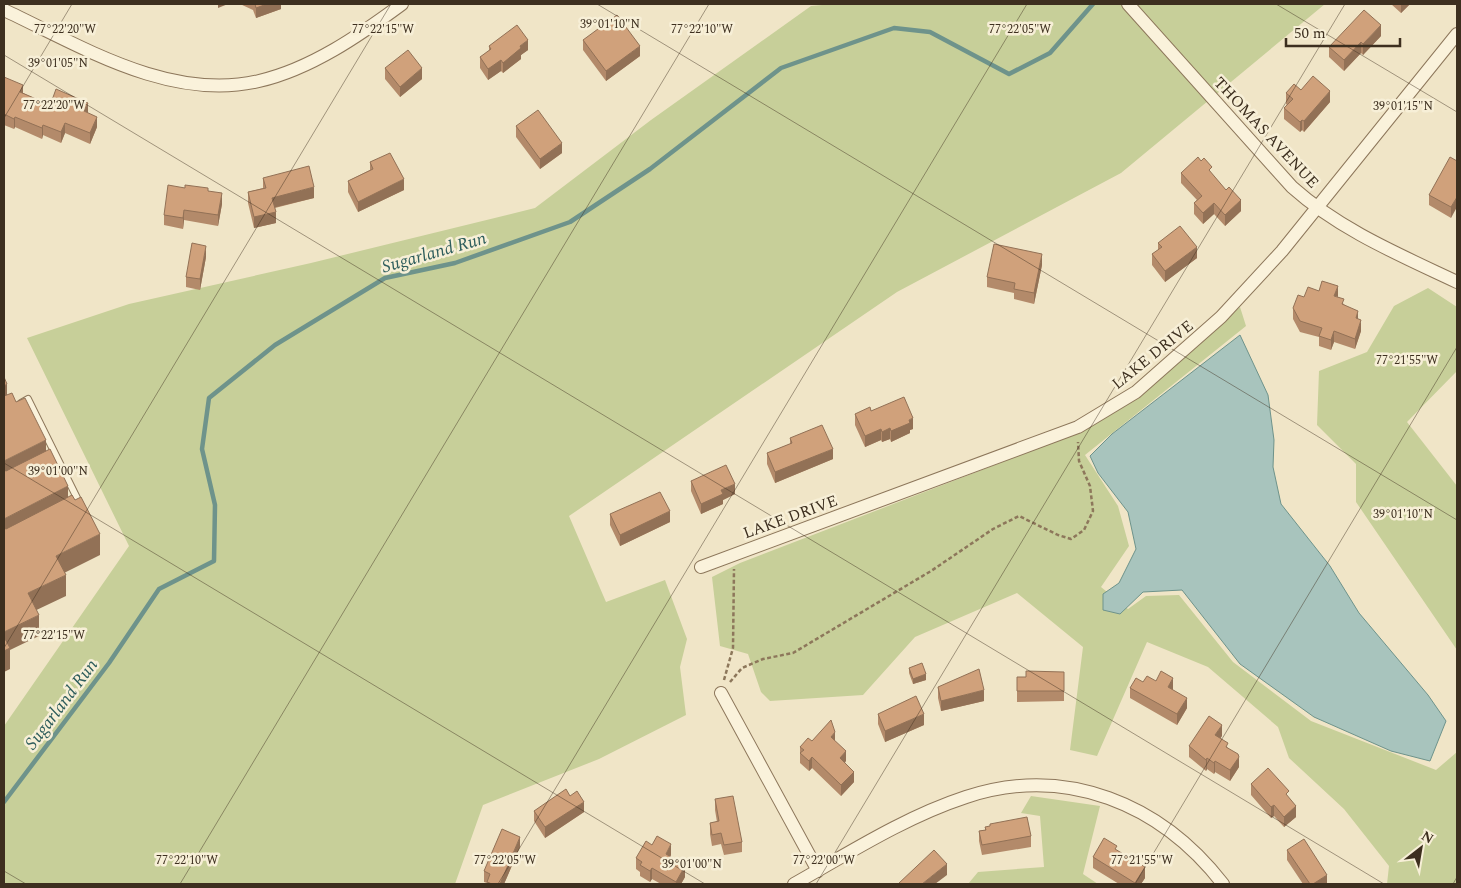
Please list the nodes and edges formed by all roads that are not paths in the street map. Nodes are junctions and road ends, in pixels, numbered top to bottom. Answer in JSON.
{"nodes":[{"id":1,"x":402,"y":4,"type":"edge"},
{"id":2,"x":1128,"y":4,"type":"edge"},
{"id":3,"x":4,"y":10,"type":"edge"},
{"id":4,"x":1457,"y":34,"type":"edge"},
{"id":5,"x":1316,"y":208,"type":"junction"},
{"id":6,"x":1457,"y":282,"type":"edge"},
{"id":7,"x":12,"y":408,"type":"edge"},
{"id":8,"x":58,"y":460,"type":"junction"},
{"id":9,"x":50,"y":464,"type":"edge"},
{"id":10,"x":72,"y":510,"type":"edge"},
{"id":11,"x":701,"y":567,"type":"dead end"},
{"id":12,"x":721,"y":693,"type":"road end"},
{"id":13,"x":818,"y":870,"type":"junction"},
{"id":14,"x":794,"y":884,"type":"edge"},
{"id":15,"x":1223,"y":884,"type":"edge"}],
"edges":[{"from":1,"to":3,"type":"street"},
{"from":2,"to":5,"type":"street","name":"THOMAS AVENUE"},
{"from":4,"to":5,"type":"street","name":"LAKE DRIVE"},
{"from":5,"to":6,"type":"street","name":"THOMAS AVENUE"},
{"from":5,"to":11,"type":"street","name":"LAKE DRIVE"},
{"from":7,"to":8,"type":"lane"},
{"from":8,"to":9,"type":"lane"},
{"from":8,"to":10,"type":"lane"},
{"from":12,"to":13,"type":"street"},
{"from":13,"to":14,"type":"street"},
{"from":13,"to":15,"type":"street"}]}
